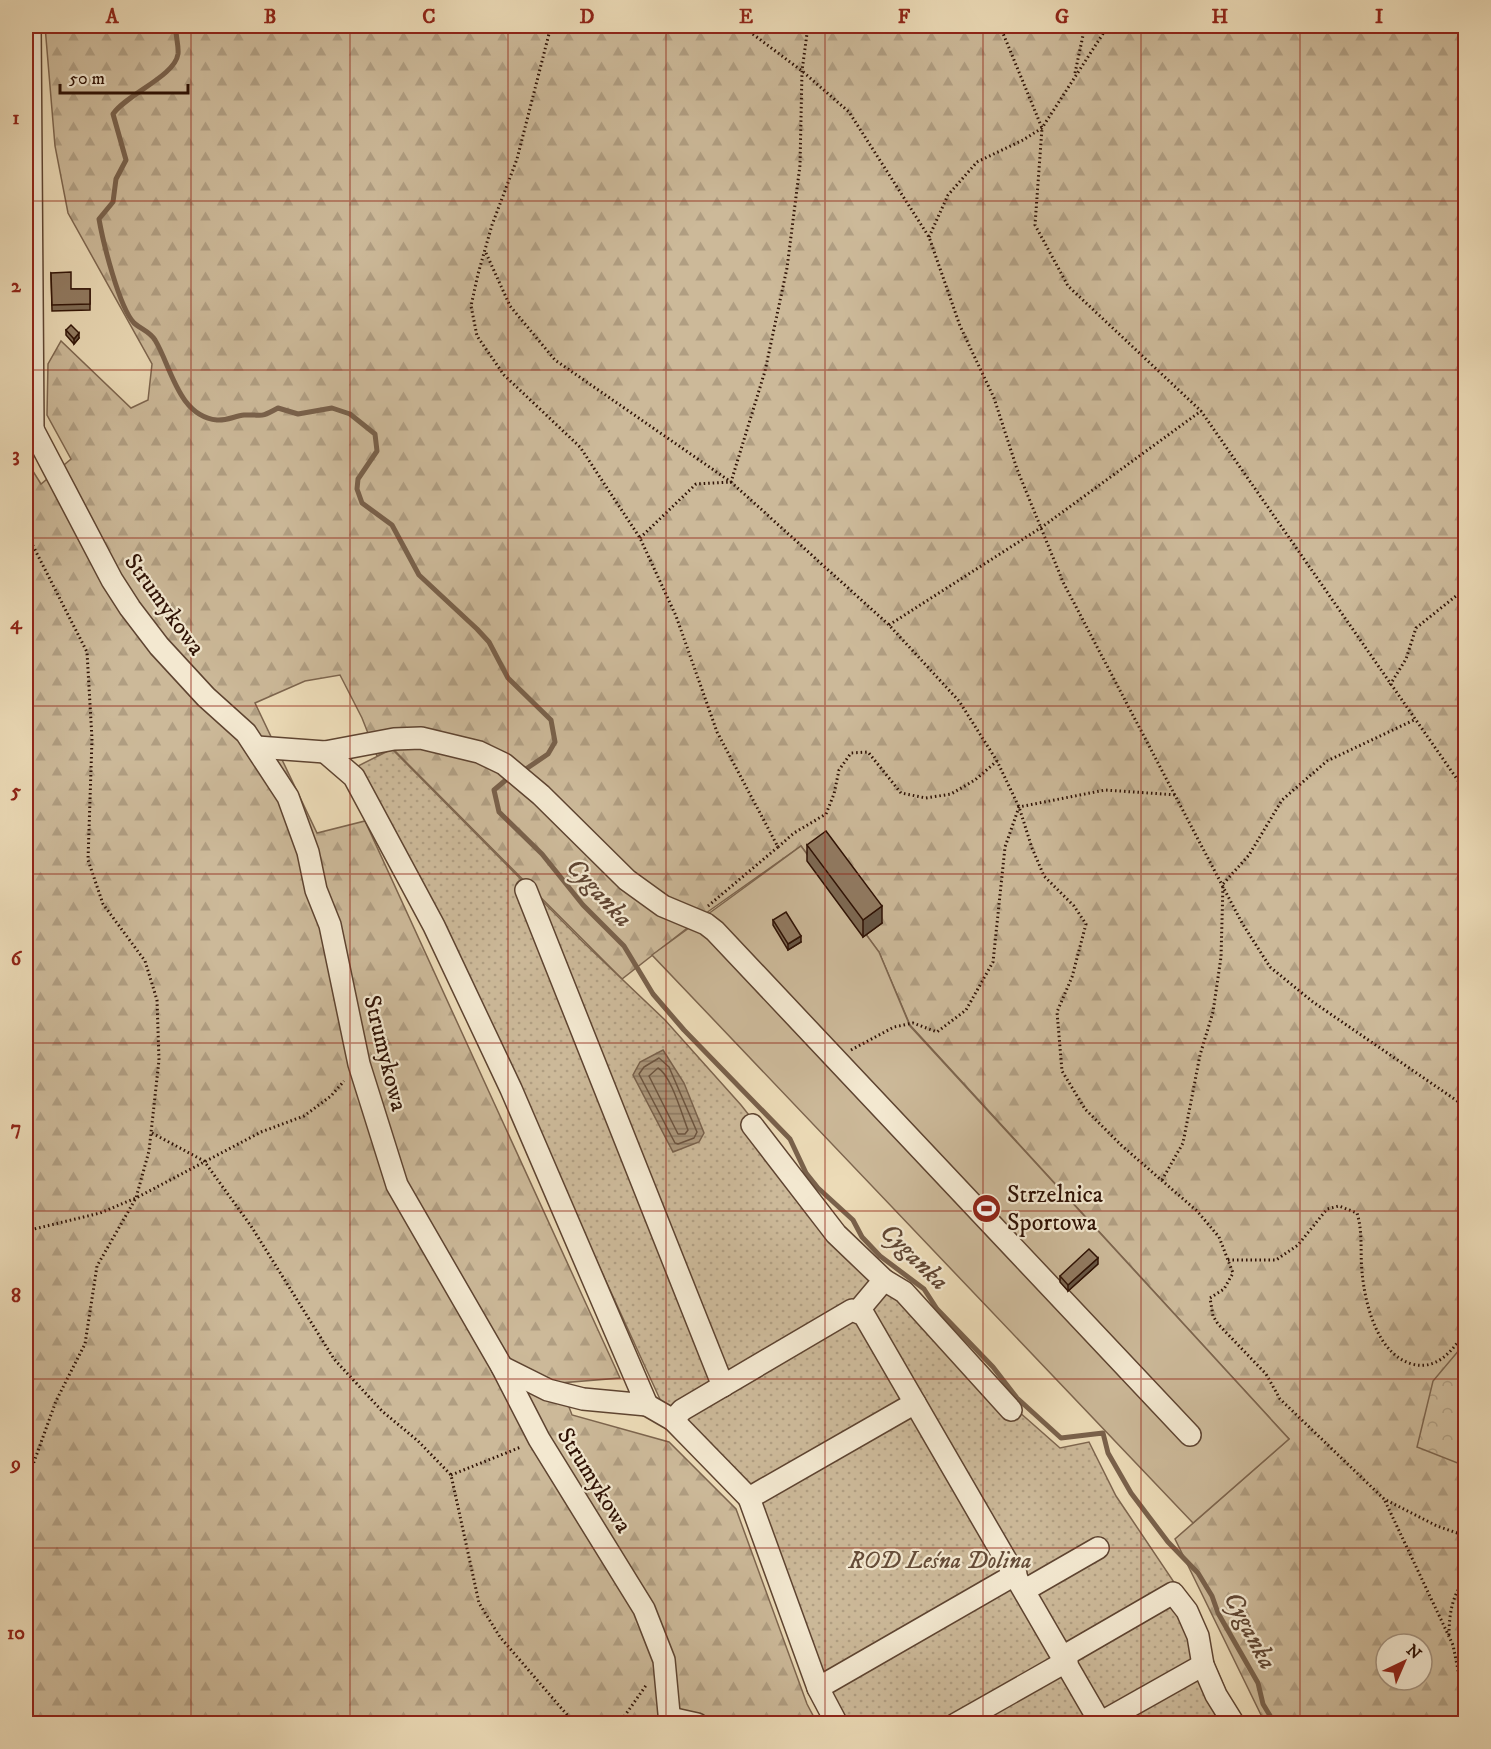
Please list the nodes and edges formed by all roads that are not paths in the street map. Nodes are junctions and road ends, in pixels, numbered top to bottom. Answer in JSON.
{"nodes":[{"id":1,"x":30,"y":26,"type":"edge"},
{"id":2,"x":29,"y":422,"type":"edge"},
{"id":3,"x":257,"y":747,"type":"junction"},
{"id":4,"x":325,"y":752,"type":"junction"},
{"id":5,"x":526,"y":890,"type":"dead end"},
{"id":6,"x":752,"y":1125,"type":"dead end"},
{"id":7,"x":884,"y":1280,"type":"junction"},
{"id":8,"x":858,"y":1311,"type":"junction"},
{"id":9,"x":502,"y":1368,"type":"junction"},
{"id":10,"x":723,"y":1386,"type":"junction"},
{"id":11,"x":915,"y":1403,"type":"junction"},
{"id":12,"x":647,"y":1405,"type":"junction"},
{"id":13,"x":1011,"y":1410,"type":"dead end"},
{"id":14,"x":673,"y":1420,"type":"junction"},
{"id":15,"x":1190,"y":1435,"type":"dead end"},
{"id":16,"x":749,"y":1498,"type":"junction"},
{"id":17,"x":1098,"y":1548,"type":"dead end"},
{"id":18,"x":1021,"y":1582,"type":"junction"},
{"id":19,"x":1065,"y":1659,"type":"junction"},
{"id":20,"x":1203,"y":1665,"type":"junction"},
{"id":21,"x":818,"y":1688,"type":"junction"},
{"id":22,"x":670,"y":1721,"type":"edge"},
{"id":23,"x":1100,"y":1723,"type":"edge"},
{"id":24,"x":697,"y":1724,"type":"edge"},
{"id":25,"x":837,"y":1724,"type":"edge"},
{"id":26,"x":956,"y":1724,"type":"edge"},
{"id":27,"x":1234,"y":1724,"type":"edge"}],
"edges":[{"from":1,"to":2,"type":"street"},
{"from":2,"to":3,"type":"street","name":"Strumykowa"},
{"from":3,"to":4,"type":"street"},
{"from":3,"to":9,"type":"street","name":"Strumykowa"},
{"from":4,"to":12,"type":"street"},
{"from":4,"to":15,"type":"street"},
{"from":5,"to":10,"type":"street"},
{"from":6,"to":7,"type":"street"},
{"from":7,"to":8,"type":"street"},
{"from":7,"to":13,"type":"street"},
{"from":8,"to":10,"type":"street"},
{"from":8,"to":11,"type":"street"},
{"from":9,"to":12,"type":"street"},
{"from":9,"to":22,"type":"street","name":"Strumykowa"},
{"from":10,"to":14,"type":"street"},
{"from":11,"to":16,"type":"street"},
{"from":11,"to":18,"type":"street"},
{"from":12,"to":14,"type":"street"},
{"from":14,"to":16,"type":"street"},
{"from":16,"to":21,"type":"street"},
{"from":17,"to":18,"type":"street"},
{"from":18,"to":19,"type":"street"},
{"from":18,"to":21,"type":"street"},
{"from":19,"to":20,"type":"street"},
{"from":19,"to":23,"type":"street"},
{"from":19,"to":26,"type":"street"},
{"from":20,"to":23,"type":"street"},
{"from":20,"to":27,"type":"street"},
{"from":21,"to":25,"type":"street"},
{"from":22,"to":24,"type":"street"}]}
